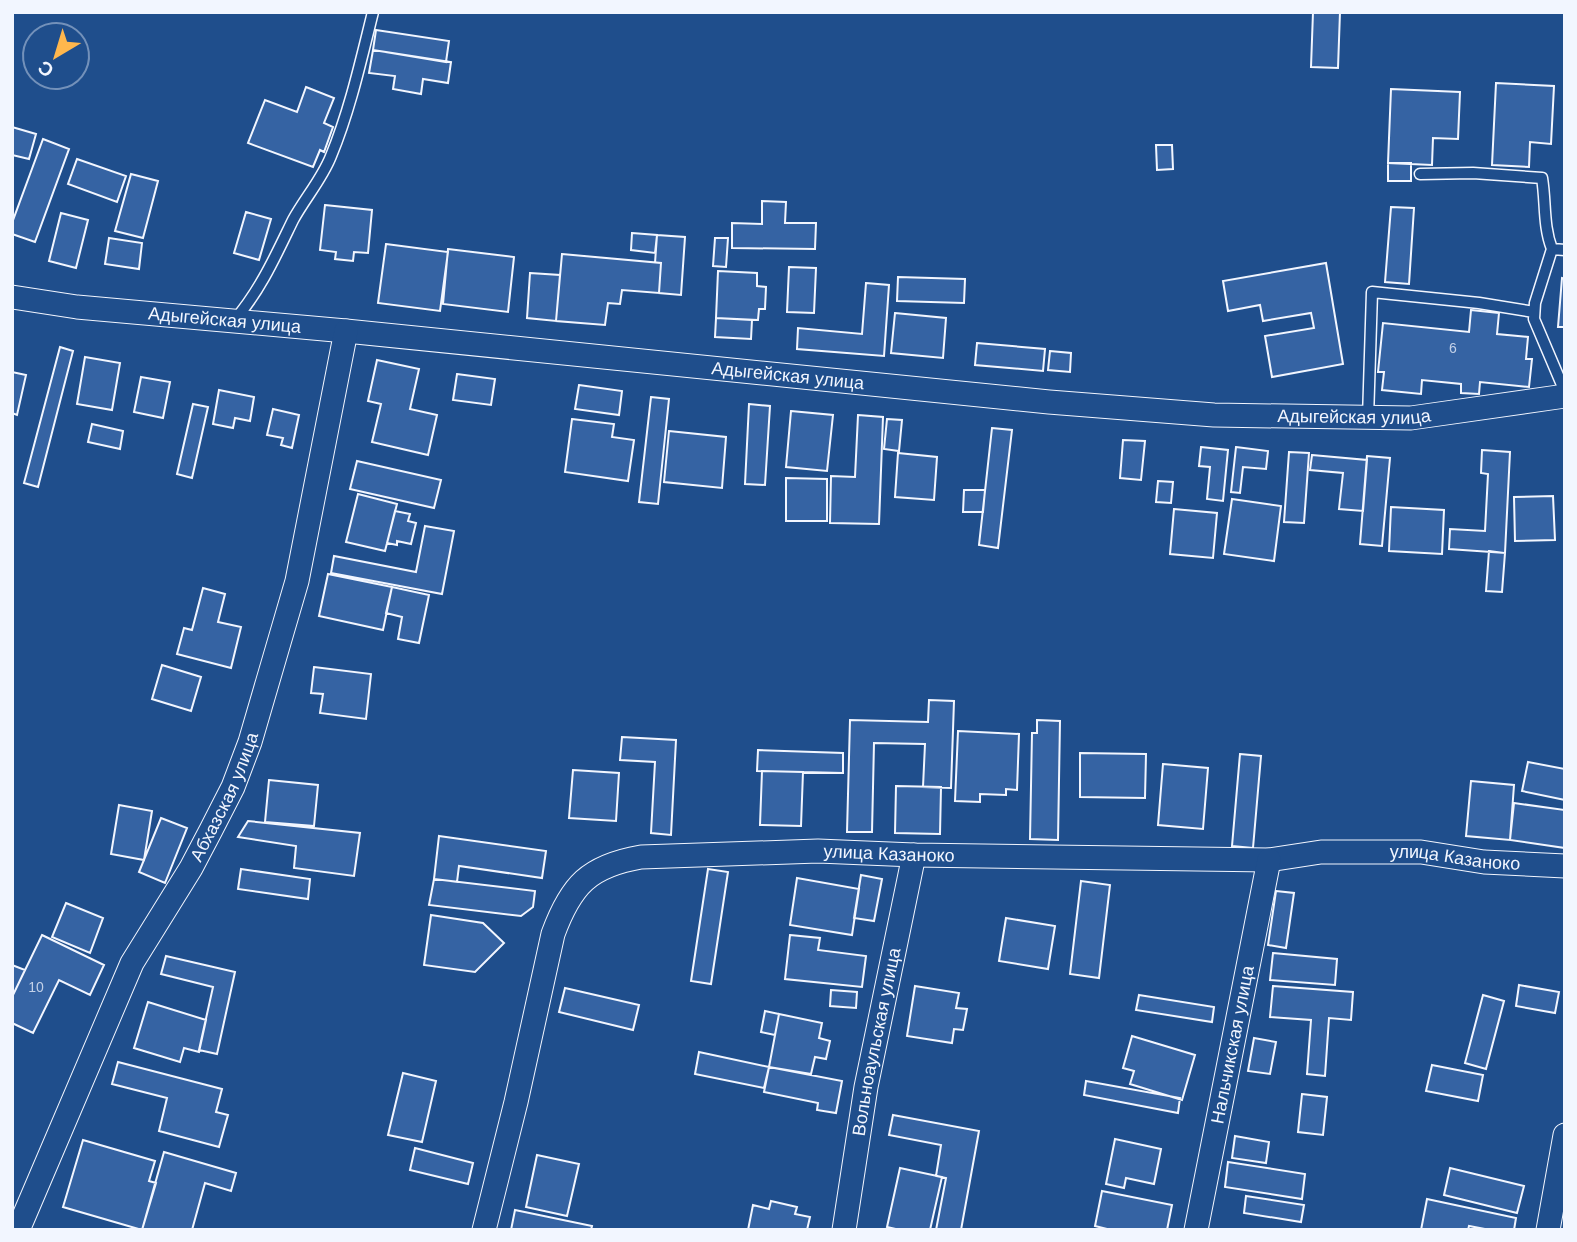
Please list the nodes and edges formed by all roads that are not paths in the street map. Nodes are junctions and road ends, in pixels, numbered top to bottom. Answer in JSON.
{"nodes":[{"id":1,"x":373,"y":12,"type":"edge"},
{"id":2,"x":1420,"y":174,"type":"dead end"},
{"id":3,"x":1552,"y":249,"type":"junction"},
{"id":4,"x":1565,"y":250,"type":"edge"},
{"id":5,"x":12,"y":298,"type":"edge"},
{"id":6,"x":1534,"y":312,"type":"junction"},
{"id":7,"x":234,"y":321,"type":"junction"},
{"id":8,"x":346,"y":331,"type":"junction"},
{"id":9,"x":1565,"y":394,"type":"edge"},
{"id":10,"x":1368,"y":418,"type":"junction"},
{"id":11,"x":914,"y":855,"type":"junction"},
{"id":12,"x":1269,"y":860,"type":"junction"},
{"id":13,"x":1565,"y":866,"type":"edge"},
{"id":14,"x":1565,"y":1135,"type":"edge"},
{"id":15,"x":18,"y":1230,"type":"edge"},
{"id":16,"x":484,"y":1230,"type":"edge"},
{"id":17,"x":844,"y":1230,"type":"edge"},
{"id":18,"x":1196,"y":1230,"type":"edge"},
{"id":19,"x":1548,"y":1230,"type":"edge"}],
"edges":[{"from":1,"to":7,"type":"lane"},
{"from":2,"to":3,"type":"lane"},
{"from":3,"to":4,"type":"lane"},
{"from":3,"to":6,"type":"lane"},
{"from":5,"to":7,"type":"street","name":"Адыгейская улица"},
{"from":6,"to":9,"type":"lane"},
{"from":6,"to":10,"type":"lane"},
{"from":7,"to":8,"type":"street","name":"Адыгейская улица"},
{"from":8,"to":10,"type":"street","name":"Адыгейская улица"},
{"from":8,"to":15,"type":"street","name":"Абхазская улица"},
{"from":9,"to":10,"type":"street","name":"Адыгейская улица"},
{"from":11,"to":12,"type":"street","name":"улица Казаноко"},
{"from":11,"to":16,"type":"street","name":"улица Казаноко"},
{"from":11,"to":17,"type":"street","name":"Вольноаульская улица"},
{"from":12,"to":13,"type":"street","name":"улица Казаноко"},
{"from":12,"to":18,"type":"street","name":"Нальчикская улица"},
{"from":14,"to":19,"type":"street"}]}
